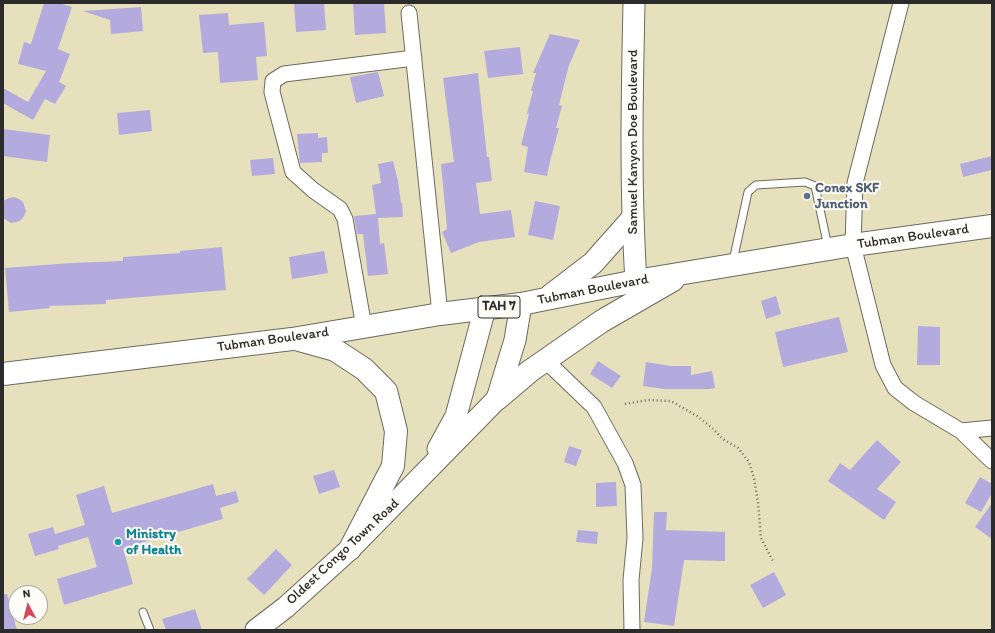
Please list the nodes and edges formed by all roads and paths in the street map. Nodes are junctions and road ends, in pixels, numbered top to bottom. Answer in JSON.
{"nodes":[{"id":1,"x":634,"y":3,"type":"edge"},
{"id":2,"x":901,"y":3,"type":"edge"},
{"id":3,"x":409,"y":13,"type":"dead end"},
{"id":4,"x":414,"y":58,"type":"junction"},
{"id":5,"x":632,"y":219,"type":"junction"},
{"id":6,"x":992,"y":226,"type":"edge"},
{"id":7,"x":853,"y":245,"type":"junction"},
{"id":8,"x":829,"y":249,"type":"junction"},
{"id":9,"x":732,"y":266,"type":"junction"},
{"id":10,"x":684,"y":273,"type":"junction"},
{"id":11,"x":636,"y":281,"type":"junction"},
{"id":12,"x":545,"y":300,"type":"junction"},
{"id":13,"x":521,"y":304,"type":"junction"},
{"id":14,"x":485,"y":308,"type":"junction"},
{"id":15,"x":440,"y":314,"type":"junction"},
{"id":16,"x":364,"y":327,"type":"junction"},
{"id":17,"x":292,"y":339,"type":"junction"},
{"id":18,"x":545,"y":360,"type":"junction"},
{"id":19,"x":3,"y":374,"type":"edge"},
{"id":20,"x":497,"y":399,"type":"junction"},
{"id":21,"x":625,"y":404,"type":"dead end"},
{"id":22,"x":992,"y":428,"type":"edge"},
{"id":23,"x":961,"y":430,"type":"junction"},
{"id":24,"x":992,"y":461,"type":"edge"},
{"id":25,"x":426,"y":471,"type":"junction"},
{"id":26,"x":350,"y":549,"type":"junction"},
{"id":27,"x":773,"y":561,"type":"dead end"},
{"id":28,"x":143,"y":612,"type":"dead end"},
{"id":29,"x":150,"y":630,"type":"edge"},
{"id":30,"x":256,"y":630,"type":"edge"},
{"id":31,"x":632,"y":630,"type":"edge"}],
"edges":[{"from":1,"to":5,"type":"street","name":"Samuel Kanyon Doe Boulevard"},
{"from":2,"to":7,"type":"street"},
{"from":3,"to":4,"type":"street"},
{"from":4,"to":15,"type":"street"},
{"from":4,"to":16,"type":"street"},
{"from":5,"to":11,"type":"street","name":"Samuel Kanyon Doe Boulevard"},
{"from":5,"to":12,"type":"highway"},
{"from":6,"to":7,"type":"highway","name":"Tubman Boulevard","number":"TAH 7"},
{"from":7,"to":8,"type":"highway","name":"Tubman Boulevard","number":"TAH 7"},
{"from":7,"to":23,"type":"street"},
{"from":8,"to":9,"type":"highway","name":"Tubman Boulevard","number":"TAH 7"},
{"from":8,"to":9,"type":"lane"},
{"from":9,"to":10,"type":"highway","name":"Tubman Boulevard","number":"TAH 7"},
{"from":10,"to":11,"type":"highway","name":"Tubman Boulevard","number":"TAH 7"},
{"from":10,"to":18,"type":"highway"},
{"from":11,"to":12,"type":"highway","name":"Tubman Boulevard","number":"TAH 7"},
{"from":12,"to":13,"type":"highway","name":"Tubman Boulevard","number":"TAH 7"},
{"from":13,"to":14,"type":"highway","name":"Tubman Boulevard","number":"TAH 7"},
{"from":13,"to":20,"type":"street"},
{"from":14,"to":15,"type":"highway","name":"Tubman Boulevard","number":"TAH 7"},
{"from":14,"to":25,"type":"street"},
{"from":15,"to":16,"type":"highway","name":"Tubman Boulevard","number":"TAH 7"},
{"from":16,"to":17,"type":"highway","name":"Tubman Boulevard","number":"TAH 7"},
{"from":17,"to":19,"type":"highway","name":"Tubman Boulevard","number":"TAH 7"},
{"from":17,"to":26,"type":"highway"},
{"from":18,"to":20,"type":"highway"},
{"from":18,"to":31,"type":"street"},
{"from":20,"to":25,"type":"street","name":"Oldest Congo Town Road"},
{"from":21,"to":27,"type":"path"},
{"from":22,"to":23,"type":"street"},
{"from":23,"to":24,"type":"street"},
{"from":25,"to":26,"type":"street","name":"Oldest Congo Town Road"},
{"from":26,"to":30,"type":"street","name":"Oldest Congo Town Road"},
{"from":28,"to":29,"type":"lane"}]}
